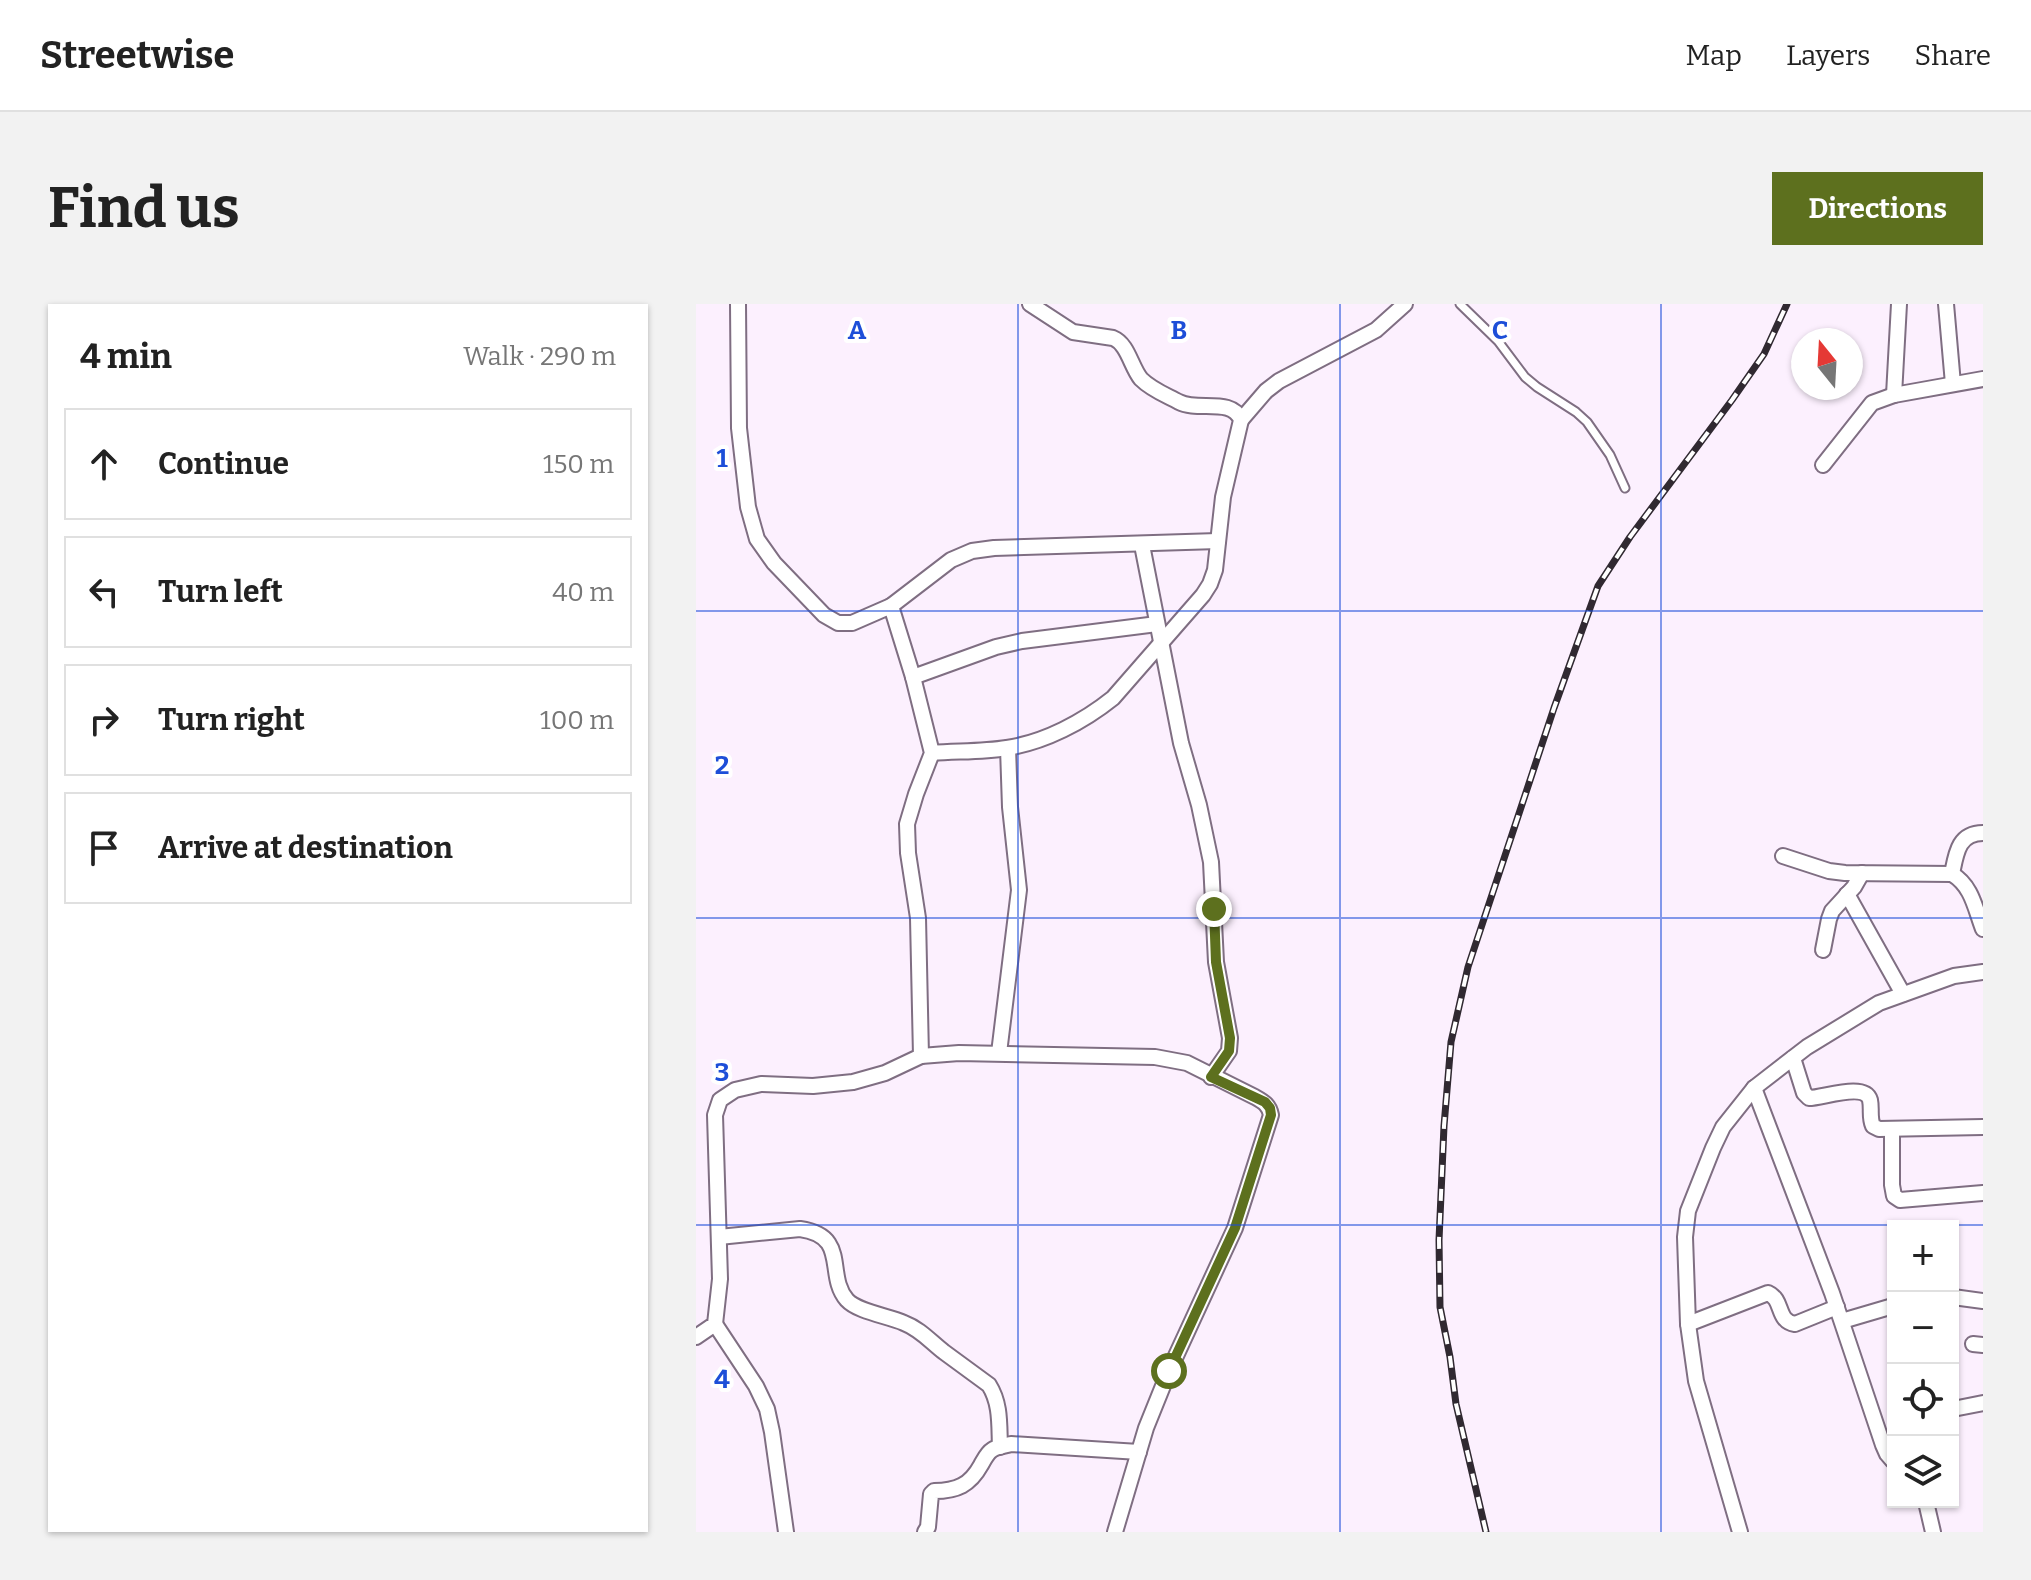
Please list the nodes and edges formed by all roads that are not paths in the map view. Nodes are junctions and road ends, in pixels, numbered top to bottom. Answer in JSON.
{"nodes":[{"id":1,"x":738,"y":304,"type":"edge"},
{"id":2,"x":1030,"y":304,"type":"edge"},
{"id":3,"x":1405,"y":304,"type":"edge"},
{"id":4,"x":1460,"y":304,"type":"edge"},
{"id":5,"x":1899,"y":304,"type":"edge"},
{"id":6,"x":1946,"y":304,"type":"edge"},
{"id":7,"x":1983,"y":379,"type":"edge"},
{"id":8,"x":1953,"y":384,"type":"junction"},
{"id":9,"x":1894,"y":395,"type":"junction"},
{"id":10,"x":1241,"y":420,"type":"junction"},
{"id":11,"x":1823,"y":465,"type":"dead end"},
{"id":12,"x":1625,"y":488,"type":"dead end"},
{"id":13,"x":1218,"y":541,"type":"junction"},
{"id":14,"x":1142,"y":545,"type":"junction"},
{"id":15,"x":891,"y":606,"type":"junction"},
{"id":16,"x":1157,"y":624,"type":"junction"},
{"id":17,"x":1161,"y":644,"type":"junction"},
{"id":18,"x":913,"y":677,"type":"junction"},
{"id":19,"x":1008,"y":748,"type":"junction"},
{"id":20,"x":932,"y":753,"type":"junction"},
{"id":21,"x":1983,"y":833,"type":"edge"},
{"id":22,"x":1783,"y":856,"type":"dead end"},
{"id":23,"x":1862,"y":873,"type":"junction"},
{"id":24,"x":1952,"y":874,"type":"junction"},
{"id":25,"x":1847,"y":894,"type":"junction"},
{"id":26,"x":1983,"y":929,"type":"edge"},
{"id":27,"x":1823,"y":950,"type":"dead end"},
{"id":28,"x":1983,"y":972,"type":"edge"},
{"id":29,"x":1903,"y":994,"type":"junction"},
{"id":30,"x":999,"y":1053,"type":"junction"},
{"id":31,"x":921,"y":1056,"type":"junction"},
{"id":32,"x":1793,"y":1058,"type":"junction"},
{"id":33,"x":1211,"y":1077,"type":"junction"},
{"id":34,"x":1754,"y":1088,"type":"junction"},
{"id":35,"x":1983,"y":1127,"type":"edge"},
{"id":36,"x":1892,"y":1129,"type":"junction"},
{"id":37,"x":1983,"y":1193,"type":"edge"},
{"id":38,"x":719,"y":1237,"type":"junction"},
{"id":39,"x":1959,"y":1298,"type":"edge"},
{"id":40,"x":1983,"y":1301,"type":"edge"},
{"id":41,"x":1887,"y":1307,"type":"edge"},
{"id":42,"x":1840,"y":1314,"type":"junction"},
{"id":43,"x":715,"y":1324,"type":"junction"},
{"id":44,"x":1688,"y":1324,"type":"junction"},
{"id":45,"x":696,"y":1337,"type":"edge"},
{"id":46,"x":1983,"y":1403,"type":"edge"},
{"id":47,"x":1959,"y":1408,"type":"edge"},
{"id":48,"x":1887,"y":1427,"type":"edge"},
{"id":49,"x":1878,"y":1430,"type":"junction"},
{"id":50,"x":1000,"y":1447,"type":"junction"},
{"id":51,"x":1139,"y":1452,"type":"junction"},
{"id":52,"x":1887,"y":1454,"type":"edge"},
{"id":53,"x":1927,"y":1508,"type":"edge"},
{"id":54,"x":786,"y":1532,"type":"edge"},
{"id":55,"x":925,"y":1532,"type":"edge"},
{"id":56,"x":1115,"y":1532,"type":"edge"},
{"id":57,"x":1740,"y":1532,"type":"edge"},
{"id":58,"x":1933,"y":1532,"type":"edge"}],
"edges":[{"from":1,"to":15,"type":"street"},
{"from":2,"to":10,"type":"street"},
{"from":3,"to":10,"type":"street"},
{"from":4,"to":12,"type":"lane"},
{"from":5,"to":9,"type":"street"},
{"from":6,"to":8,"type":"street"},
{"from":7,"to":8,"type":"street"},
{"from":8,"to":9,"type":"street"},
{"from":9,"to":11,"type":"street"},
{"from":10,"to":13,"type":"street"},
{"from":13,"to":14,"type":"street"},
{"from":13,"to":17,"type":"street"},
{"from":14,"to":15,"type":"street"},
{"from":14,"to":16,"type":"street"},
{"from":15,"to":18,"type":"street"},
{"from":16,"to":17,"type":"street"},
{"from":16,"to":18,"type":"street"},
{"from":17,"to":19,"type":"street"},
{"from":17,"to":33,"type":"street"},
{"from":18,"to":20,"type":"street"},
{"from":19,"to":20,"type":"street"},
{"from":19,"to":30,"type":"street"},
{"from":20,"to":31,"type":"street"},
{"from":21,"to":24,"type":"street"},
{"from":22,"to":23,"type":"street"},
{"from":23,"to":24,"type":"street"},
{"from":23,"to":25,"type":"street"},
{"from":24,"to":26,"type":"street"},
{"from":25,"to":27,"type":"street"},
{"from":25,"to":29,"type":"street"},
{"from":28,"to":29,"type":"street"},
{"from":29,"to":32,"type":"street"},
{"from":30,"to":31,"type":"street"},
{"from":30,"to":33,"type":"street"},
{"from":31,"to":38,"type":"street"},
{"from":32,"to":34,"type":"street"},
{"from":32,"to":36,"type":"street"},
{"from":33,"to":51,"type":"street"},
{"from":34,"to":42,"type":"street"},
{"from":34,"to":44,"type":"street"},
{"from":35,"to":36,"type":"street"},
{"from":36,"to":37,"type":"street"},
{"from":38,"to":43,"type":"street"},
{"from":38,"to":50,"type":"street"},
{"from":39,"to":40,"type":"street"},
{"from":41,"to":42,"type":"street"},
{"from":42,"to":44,"type":"street"},
{"from":42,"to":49,"type":"street"},
{"from":43,"to":45,"type":"street"},
{"from":43,"to":54,"type":"street"},
{"from":44,"to":57,"type":"street"},
{"from":46,"to":47,"type":"street"},
{"from":48,"to":49,"type":"street"},
{"from":49,"to":52,"type":"street"},
{"from":50,"to":51,"type":"street"},
{"from":50,"to":55,"type":"street"},
{"from":51,"to":56,"type":"street"},
{"from":53,"to":58,"type":"street"}]}
